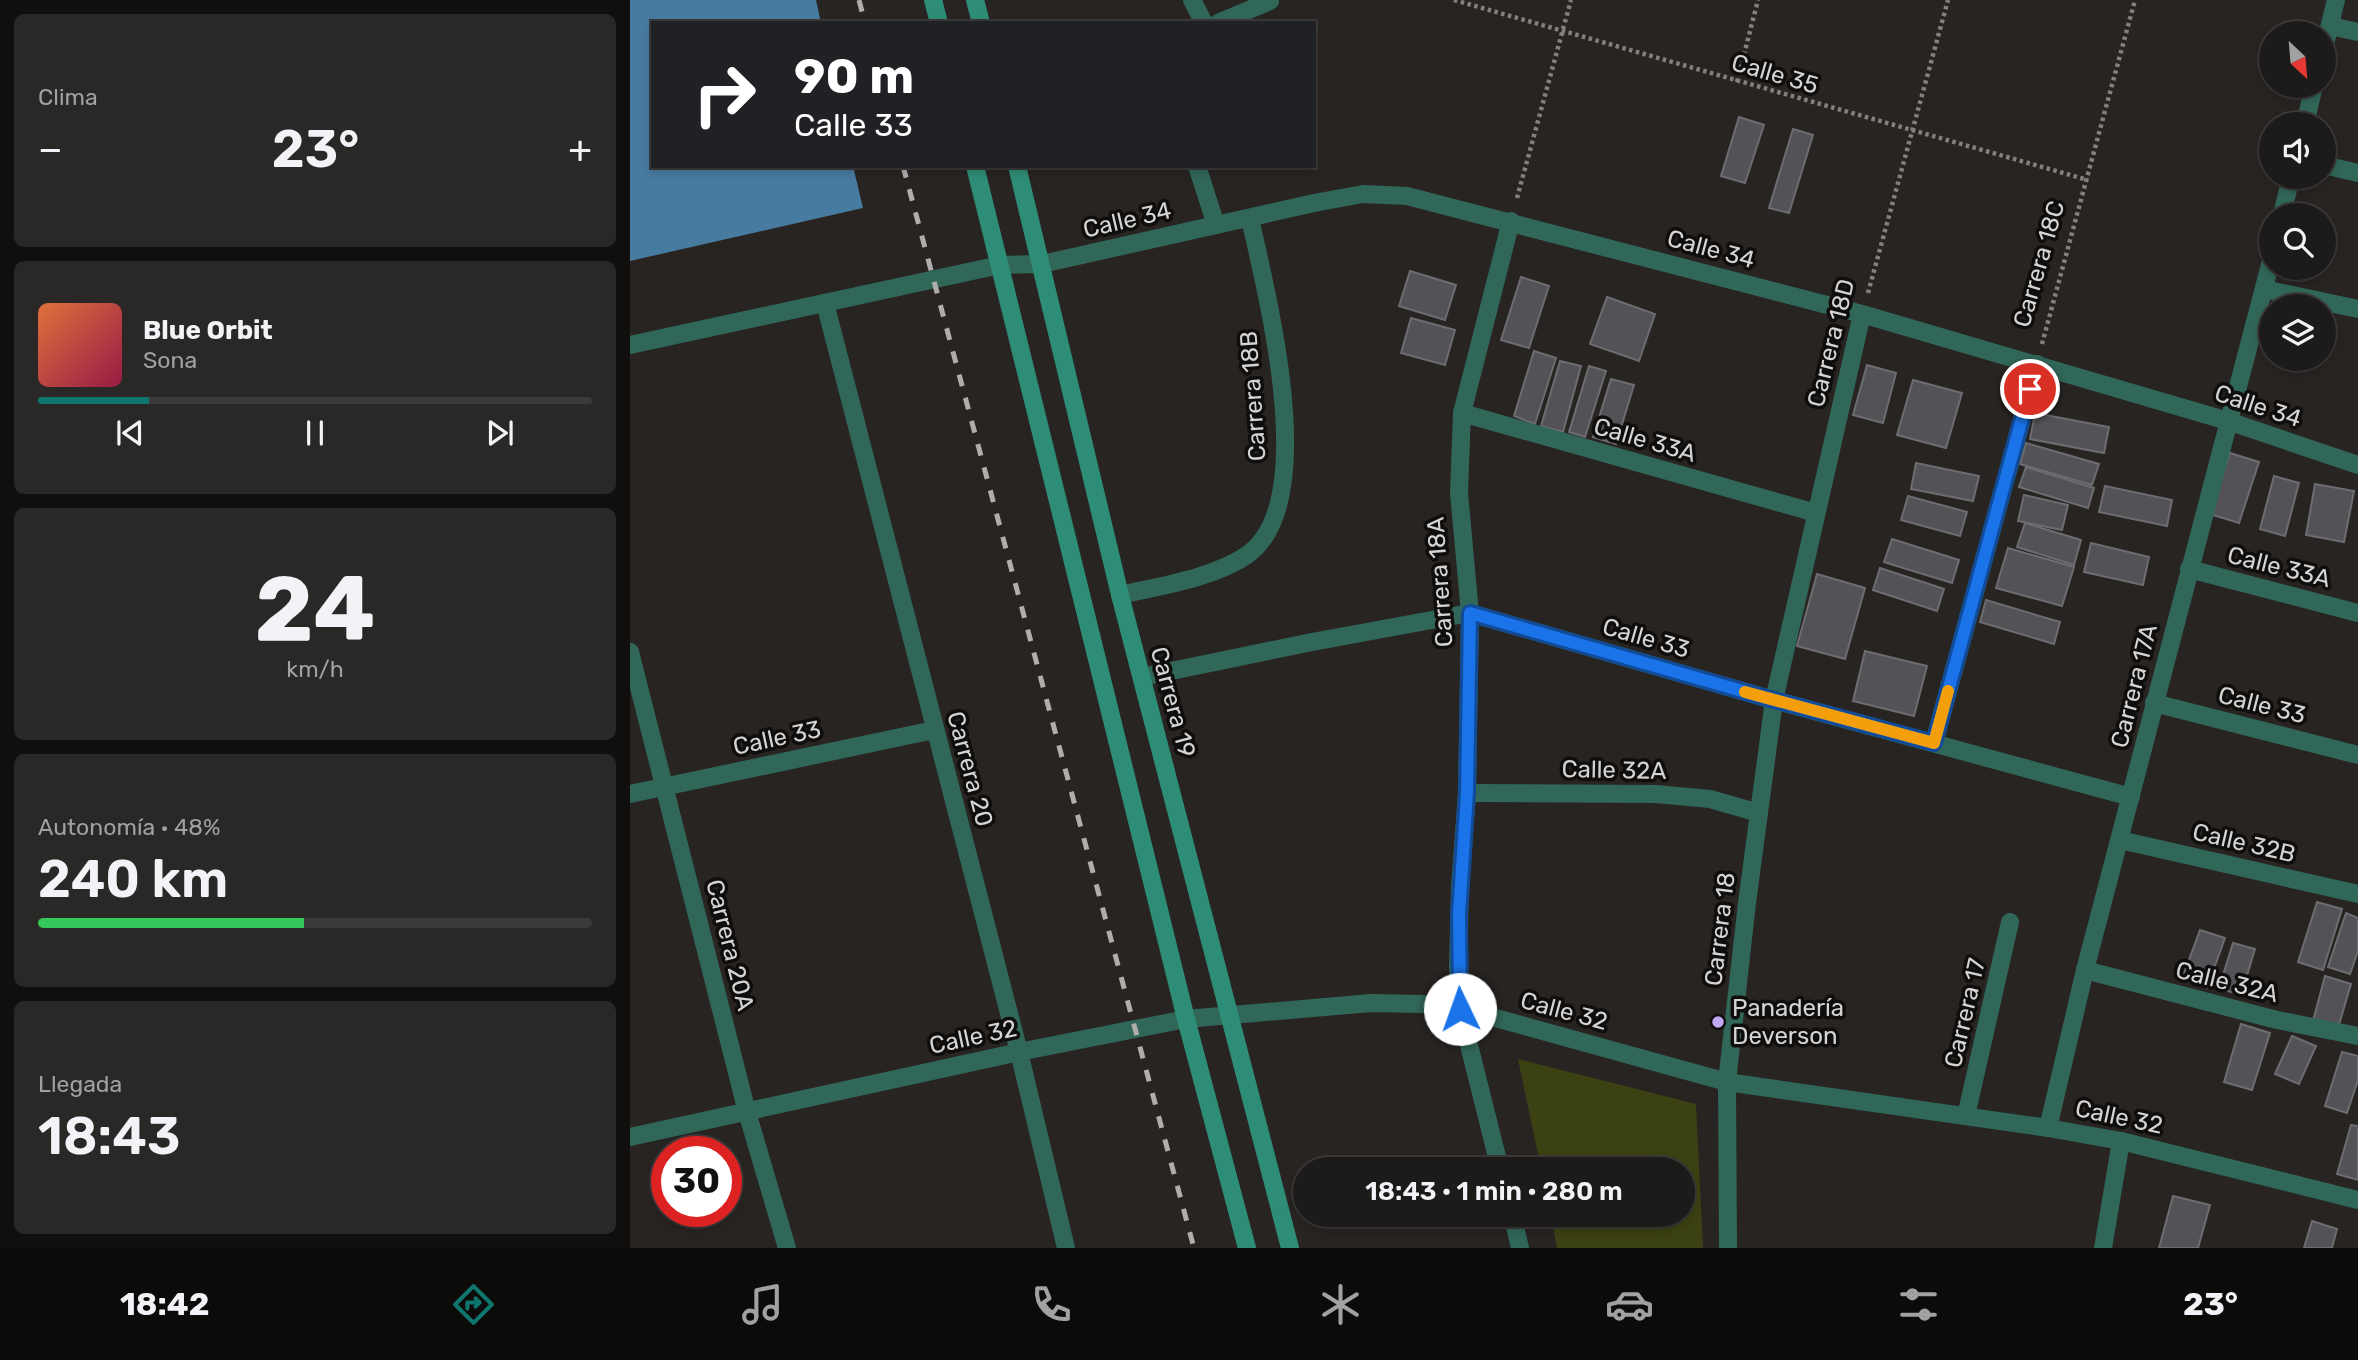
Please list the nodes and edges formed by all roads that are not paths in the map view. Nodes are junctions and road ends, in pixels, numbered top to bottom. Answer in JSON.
{"nodes":[{"id":1,"x":933,"y":0,"type":"edge"},
{"id":2,"x":975,"y":0,"type":"edge"},
{"id":3,"x":1192,"y":0,"type":"edge"},
{"id":4,"x":2336,"y":0,"type":"edge"},
{"id":5,"x":1270,"y":1,"type":"edge"},
{"id":6,"x":938,"y":21,"type":"edge"},
{"id":7,"x":980,"y":21,"type":"edge"},
{"id":8,"x":1203,"y":21,"type":"edge"},
{"id":9,"x":1223,"y":21,"type":"edge"},
{"id":10,"x":2331,"y":21,"type":"edge"},
{"id":11,"x":2336,"y":27,"type":"edge"},
{"id":12,"x":2358,"y":32,"type":"edge"},
{"id":13,"x":976,"y":168,"type":"edge"},
{"id":14,"x":1018,"y":168,"type":"edge"},
{"id":15,"x":1198,"y":168,"type":"edge"},
{"id":16,"x":2336,"y":168,"type":"edge"},
{"id":17,"x":2358,"y":173,"type":"edge"},
{"id":18,"x":1250,"y":218,"type":"junction"},
{"id":19,"x":1511,"y":221,"type":"junction"},
{"id":20,"x":1216,"y":225,"type":"junction"},
{"id":21,"x":1042,"y":264,"type":"junction"},
{"id":22,"x":1000,"y":265,"type":"junction"},
{"id":23,"x":2266,"y":280,"type":"edge"},
{"id":24,"x":2264,"y":289,"type":"junction"},
{"id":25,"x":825,"y":303,"type":"junction"},
{"id":26,"x":2358,"y":309,"type":"edge"},
{"id":27,"x":1862,"y":314,"type":"junction"},
{"id":28,"x":630,"y":345,"type":"edge"},
{"id":29,"x":2037,"y":364,"type":"junction"},
{"id":30,"x":1462,"y":413,"type":"junction"},
{"id":31,"x":2228,"y":421,"type":"junction"},
{"id":32,"x":2358,"y":465,"type":"edge"},
{"id":33,"x":1816,"y":513,"type":"junction"},
{"id":34,"x":2189,"y":569,"type":"junction"},
{"id":35,"x":1120,"y":595,"type":"junction"},
{"id":36,"x":1470,"y":613,"type":"junction"},
{"id":37,"x":2358,"y":613,"type":"edge"},
{"id":38,"x":630,"y":652,"type":"edge"},
{"id":39,"x":1142,"y":677,"type":"junction"},
{"id":40,"x":1774,"y":700,"type":"junction"},
{"id":41,"x":2154,"y":703,"type":"junction"},
{"id":42,"x":934,"y":730,"type":"junction"},
{"id":43,"x":1934,"y":743,"type":"junction"},
{"id":44,"x":2358,"y":754,"type":"edge"},
{"id":45,"x":664,"y":787,"type":"junction"},
{"id":46,"x":1467,"y":793,"type":"junction"},
{"id":47,"x":630,"y":794,"type":"edge"},
{"id":48,"x":2131,"y":797,"type":"junction"},
{"id":49,"x":1759,"y":813,"type":"junction"},
{"id":50,"x":2120,"y":840,"type":"junction"},
{"id":51,"x":2358,"y":894,"type":"edge"},
{"id":52,"x":2010,"y":922,"type":"dead end"},
{"id":53,"x":2085,"y":970,"type":"junction"},
{"id":54,"x":1460,"y":1009,"type":"junction"},
{"id":55,"x":1230,"y":1016,"type":"junction"},
{"id":56,"x":1186,"y":1018,"type":"junction"},
{"id":57,"x":2358,"y":1036,"type":"edge"},
{"id":58,"x":1018,"y":1052,"type":"junction"},
{"id":59,"x":1727,"y":1082,"type":"junction"},
{"id":60,"x":747,"y":1112,"type":"junction"},
{"id":61,"x":1966,"y":1116,"type":"junction"},
{"id":62,"x":2048,"y":1128,"type":"junction"},
{"id":63,"x":630,"y":1137,"type":"edge"},
{"id":64,"x":2121,"y":1141,"type":"junction"},
{"id":65,"x":1497,"y":1157,"type":"edge"},
{"id":66,"x":2358,"y":1199,"type":"edge"},
{"id":67,"x":1515,"y":1227,"type":"edge"},
{"id":68,"x":787,"y":1248,"type":"edge"},
{"id":69,"x":1066,"y":1248,"type":"edge"},
{"id":70,"x":1247,"y":1248,"type":"edge"},
{"id":71,"x":1290,"y":1248,"type":"edge"},
{"id":72,"x":1520,"y":1248,"type":"edge"},
{"id":73,"x":1728,"y":1248,"type":"edge"},
{"id":74,"x":2103,"y":1248,"type":"edge"}],
"edges":[{"from":1,"to":6,"type":"main road"},
{"from":2,"to":7,"type":"main road"},
{"from":3,"to":8,"type":"street"},
{"from":4,"to":10,"type":"street"},
{"from":5,"to":9,"type":"street"},
{"from":11,"to":12,"type":"street"},
{"from":13,"to":22,"type":"main road"},
{"from":14,"to":21,"type":"main road","name":"Carrera 19"},
{"from":15,"to":20,"type":"street"},
{"from":16,"to":17,"type":"street"},
{"from":18,"to":19,"type":"street","name":"Calle 34"},
{"from":18,"to":20,"type":"street","name":"Calle 34"},
{"from":18,"to":35,"type":"street","name":"Carrera 18B"},
{"from":19,"to":27,"type":"street","name":"Calle 34"},
{"from":19,"to":30,"type":"street","name":"Carrera 18A"},
{"from":20,"to":21,"type":"street","name":"Calle 34"},
{"from":21,"to":22,"type":"street","name":"Calle 34"},
{"from":21,"to":35,"type":"main road","name":"Carrera 19"},
{"from":22,"to":25,"type":"street","name":"Calle 34"},
{"from":22,"to":56,"type":"main road"},
{"from":23,"to":24,"type":"street","name":"Carrera 17A"},
{"from":24,"to":26,"type":"street"},
{"from":24,"to":31,"type":"street","name":"Carrera 17A"},
{"from":25,"to":28,"type":"street"},
{"from":25,"to":42,"type":"street","name":"Carrera 20"},
{"from":27,"to":29,"type":"street","name":"Calle 34"},
{"from":27,"to":33,"type":"street","name":"Carrera 18D"},
{"from":29,"to":31,"type":"street","name":"Calle 34"},
{"from":29,"to":43,"type":"street","name":"Carrera 18C"},
{"from":30,"to":33,"type":"street","name":"Calle 33A"},
{"from":30,"to":36,"type":"street","name":"Carrera 18A"},
{"from":31,"to":32,"type":"street","name":"Calle 34"},
{"from":31,"to":34,"type":"street","name":"Carrera 17A"},
{"from":33,"to":40,"type":"street","name":"Carrera 18D"},
{"from":34,"to":37,"type":"street","name":"Calle 33A"},
{"from":34,"to":41,"type":"street","name":"Carrera 17A"},
{"from":35,"to":39,"type":"main road","name":"Carrera 19"},
{"from":36,"to":39,"type":"street","name":"Calle 33"},
{"from":36,"to":40,"type":"street","name":"Calle 33"},
{"from":36,"to":46,"type":"street","name":"Carrera 18A"},
{"from":38,"to":45,"type":"street","name":"Carrera 20A"},
{"from":39,"to":55,"type":"main road","name":"Carrera 19"},
{"from":40,"to":43,"type":"street","name":"Calle 33"},
{"from":40,"to":49,"type":"street","name":"Carrera 18"},
{"from":41,"to":44,"type":"street","name":"Calle 33"},
{"from":41,"to":48,"type":"street","name":"Carrera 17A"},
{"from":42,"to":45,"type":"street","name":"Calle 33"},
{"from":42,"to":58,"type":"street","name":"Carrera 20"},
{"from":43,"to":48,"type":"street","name":"Calle 33"},
{"from":45,"to":47,"type":"street","name":"Calle 33"},
{"from":45,"to":60,"type":"street","name":"Carrera 20A"},
{"from":46,"to":49,"type":"street","name":"Calle 32A"},
{"from":46,"to":54,"type":"street","name":"Carrera 18A"},
{"from":48,"to":50,"type":"street","name":"Carrera 17A"},
{"from":49,"to":59,"type":"street","name":"Carrera 18"},
{"from":50,"to":51,"type":"street","name":"Calle 32B"},
{"from":50,"to":53,"type":"street","name":"Carrera 17A"},
{"from":52,"to":61,"type":"street","name":"Carrera 17"},
{"from":53,"to":57,"type":"street","name":"Calle 32A"},
{"from":53,"to":62,"type":"street","name":"Carrera 17A"},
{"from":54,"to":55,"type":"street","name":"Calle 32"},
{"from":54,"to":59,"type":"street","name":"Calle 32"},
{"from":54,"to":65,"type":"street","name":"Carrera 18A"},
{"from":55,"to":56,"type":"street","name":"Calle 32"},
{"from":55,"to":71,"type":"main road","name":"Carrera 19"},
{"from":56,"to":58,"type":"street","name":"Calle 32"},
{"from":56,"to":70,"type":"main road"},
{"from":58,"to":60,"type":"street","name":"Calle 32"},
{"from":58,"to":69,"type":"street","name":"Carrera 20"},
{"from":59,"to":61,"type":"street","name":"Calle 32"},
{"from":59,"to":73,"type":"street","name":"Carrera 18"},
{"from":60,"to":63,"type":"street","name":"Calle 32"},
{"from":60,"to":68,"type":"street","name":"Carrera 20A"},
{"from":61,"to":62,"type":"street","name":"Calle 32"},
{"from":62,"to":64,"type":"street","name":"Calle 32"},
{"from":64,"to":66,"type":"street","name":"Calle 32"},
{"from":64,"to":74,"type":"street"},
{"from":67,"to":72,"type":"street"}]}
